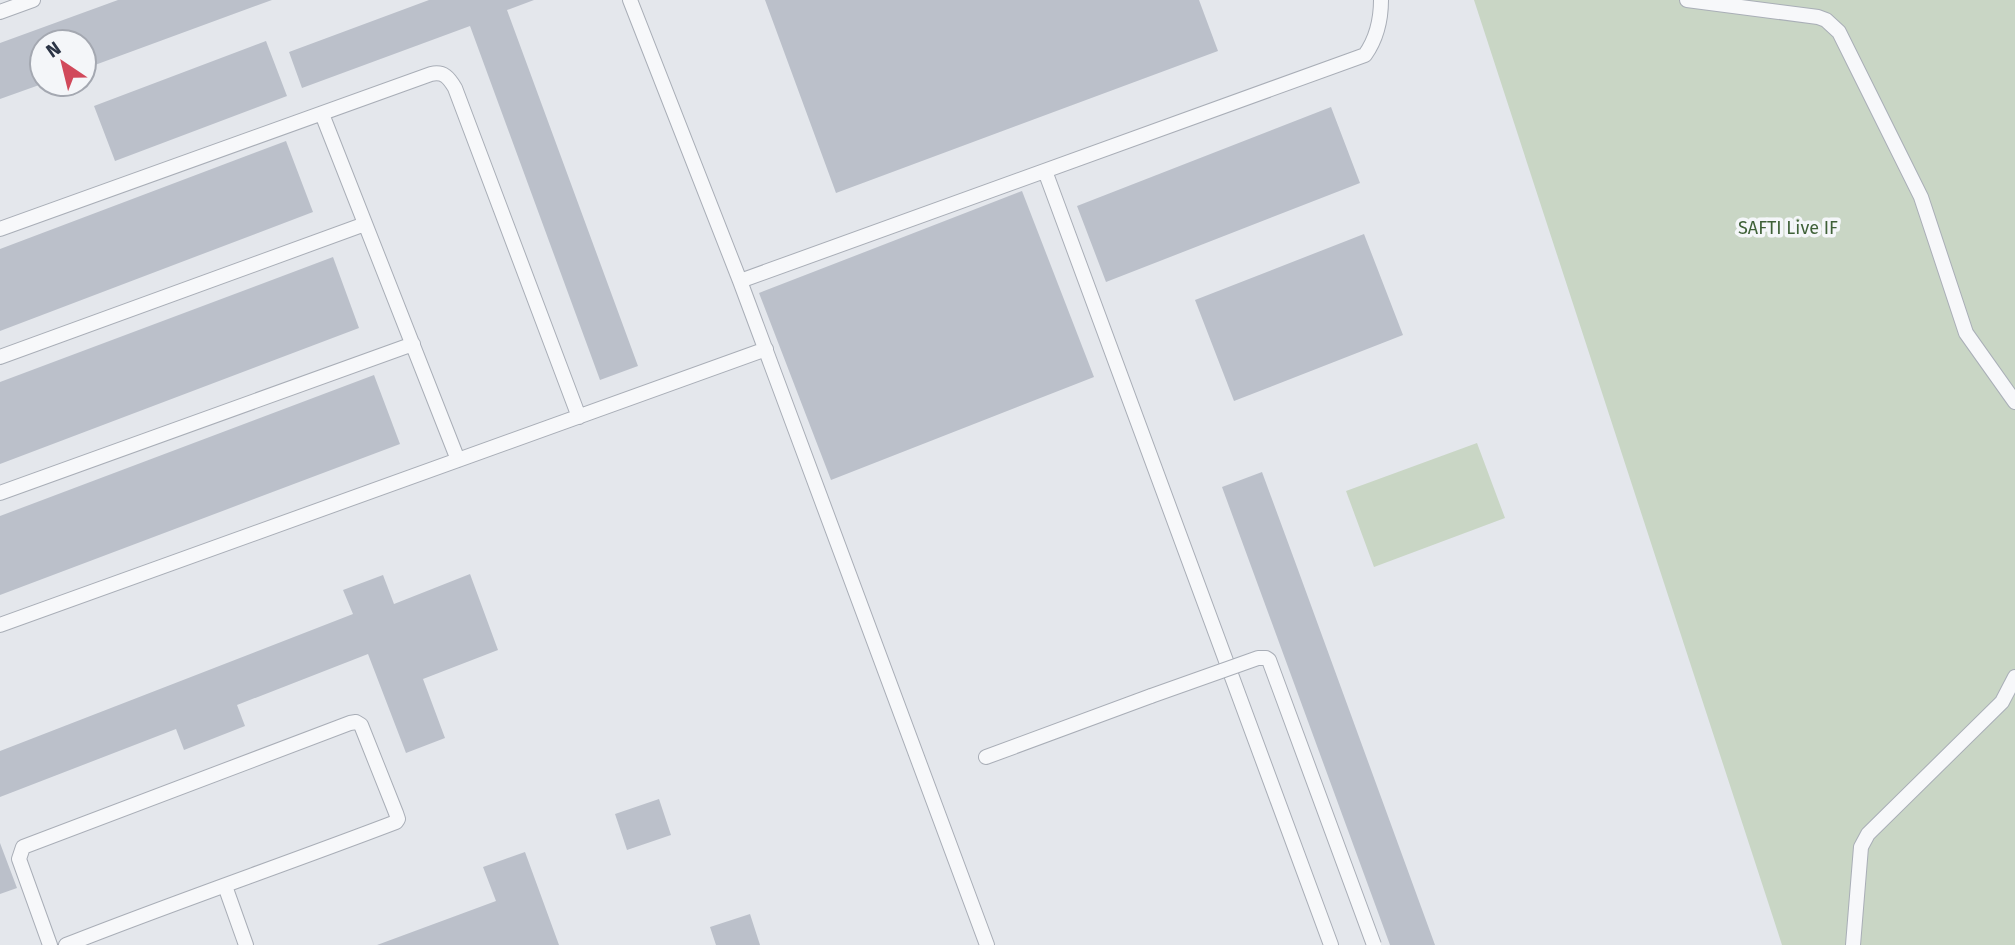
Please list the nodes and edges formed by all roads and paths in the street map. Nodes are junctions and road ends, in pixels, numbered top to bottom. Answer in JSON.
{"nodes":[{"id":1,"x":33,"y":0,"type":"edge"},
{"id":2,"x":630,"y":0,"type":"edge"},
{"id":3,"x":1381,"y":0,"type":"edge"},
{"id":4,"x":1687,"y":0,"type":"edge"},
{"id":5,"x":0,"y":12,"type":"edge"},
{"id":6,"x":322,"y":114,"type":"junction"},
{"id":7,"x":1045,"y":171,"type":"junction"},
{"id":8,"x":365,"y":224,"type":"junction"},
{"id":9,"x":0,"y":229,"type":"edge"},
{"id":10,"x":740,"y":281,"type":"junction"},
{"id":11,"x":412,"y":344,"type":"junction"},
{"id":12,"x":766,"y":349,"type":"junction"},
{"id":13,"x":0,"y":357,"type":"edge"},
{"id":14,"x":2015,"y":402,"type":"edge"},
{"id":15,"x":579,"y":417,"type":"junction"},
{"id":16,"x":458,"y":460,"type":"junction"},
{"id":17,"x":0,"y":493,"type":"edge"},
{"id":18,"x":0,"y":625,"type":"edge"},
{"id":19,"x":2015,"y":677,"type":"edge"},
{"id":20,"x":986,"y":757,"type":"dead end"},
{"id":21,"x":225,"y":886,"type":"junction"},
{"id":22,"x":50,"y":945,"type":"edge"},
{"id":23,"x":66,"y":945,"type":"edge"},
{"id":24,"x":246,"y":945,"type":"edge"},
{"id":25,"x":987,"y":945,"type":"edge"},
{"id":26,"x":1331,"y":945,"type":"edge"},
{"id":27,"x":1374,"y":945,"type":"edge"},
{"id":28,"x":1853,"y":945,"type":"edge"}],
"edges":[{"from":1,"to":5,"type":"lane"},
{"from":2,"to":10,"type":"lane"},
{"from":3,"to":7,"type":"lane"},
{"from":4,"to":14,"type":"lane"},
{"from":6,"to":8,"type":"lane"},
{"from":6,"to":9,"type":"lane"},
{"from":6,"to":15,"type":"lane"},
{"from":7,"to":10,"type":"lane"},
{"from":7,"to":26,"type":"lane"},
{"from":8,"to":11,"type":"lane"},
{"from":8,"to":13,"type":"lane"},
{"from":10,"to":12,"type":"lane"},
{"from":11,"to":16,"type":"lane"},
{"from":11,"to":17,"type":"lane"},
{"from":12,"to":15,"type":"lane"},
{"from":12,"to":25,"type":"lane"},
{"from":15,"to":16,"type":"lane"},
{"from":16,"to":18,"type":"lane"},
{"from":19,"to":28,"type":"lane"},
{"from":20,"to":27,"type":"lane","bridge":true},
{"from":21,"to":22,"type":"lane"},
{"from":21,"to":23,"type":"lane"},
{"from":21,"to":24,"type":"lane"}]}
